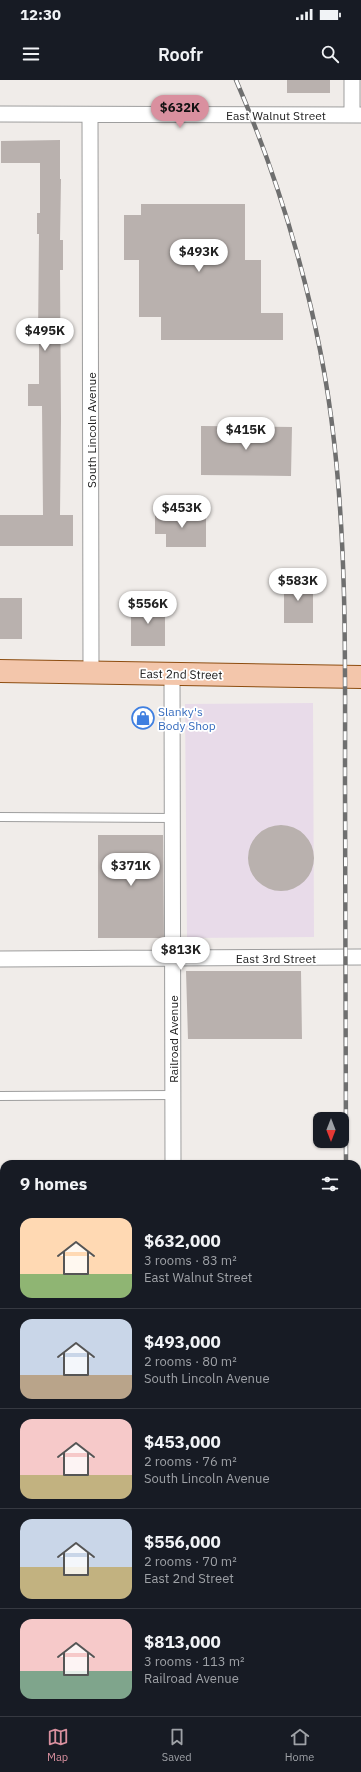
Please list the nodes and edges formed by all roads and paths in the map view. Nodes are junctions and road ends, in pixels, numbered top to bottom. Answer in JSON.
{"nodes":[{"id":1,"x":352,"y":80,"type":"edge"},
{"id":2,"x":0,"y":114,"type":"edge"},
{"id":3,"x":90,"y":115,"type":"junction"},
{"id":4,"x":356,"y":115,"type":"edge"},
{"id":5,"x":0,"y":671,"type":"edge"},
{"id":6,"x":91,"y":672,"type":"junction"},
{"id":7,"x":172,"y":674,"type":"junction"},
{"id":8,"x":361,"y":677,"type":"edge"},
{"id":9,"x":0,"y":817,"type":"edge"},
{"id":10,"x":173,"y":818,"type":"junction"},
{"id":11,"x":361,"y":957,"type":"edge"},
{"id":12,"x":173,"y":958,"type":"junction"},
{"id":13,"x":0,"y":959,"type":"edge"},
{"id":14,"x":173,"y":1095,"type":"junction"},
{"id":15,"x":0,"y":1096,"type":"edge"},
{"id":16,"x":173,"y":1160,"type":"edge"}],
"edges":[{"from":1,"to":4,"type":"street"},
{"from":2,"to":3,"type":"street","name":"East Walnut Street"},
{"from":3,"to":4,"type":"street","name":"East Walnut Street"},
{"from":3,"to":6,"type":"street","name":"South Lincoln Avenue"},
{"from":5,"to":6,"type":"main road","name":"East 2nd Street"},
{"from":6,"to":7,"type":"main road","name":"East 2nd Street"},
{"from":7,"to":8,"type":"main road","name":"East 2nd Street"},
{"from":7,"to":10,"type":"street","name":"Railroad Avenue"},
{"from":9,"to":10,"type":"lane"},
{"from":10,"to":12,"type":"street","name":"Railroad Avenue"},
{"from":11,"to":12,"type":"street","name":"East 3rd Street"},
{"from":12,"to":13,"type":"street","name":"East 3rd Street"},
{"from":12,"to":14,"type":"street","name":"Railroad Avenue"},
{"from":14,"to":15,"type":"lane"},
{"from":14,"to":16,"type":"street","name":"Railroad Avenue"}]}
